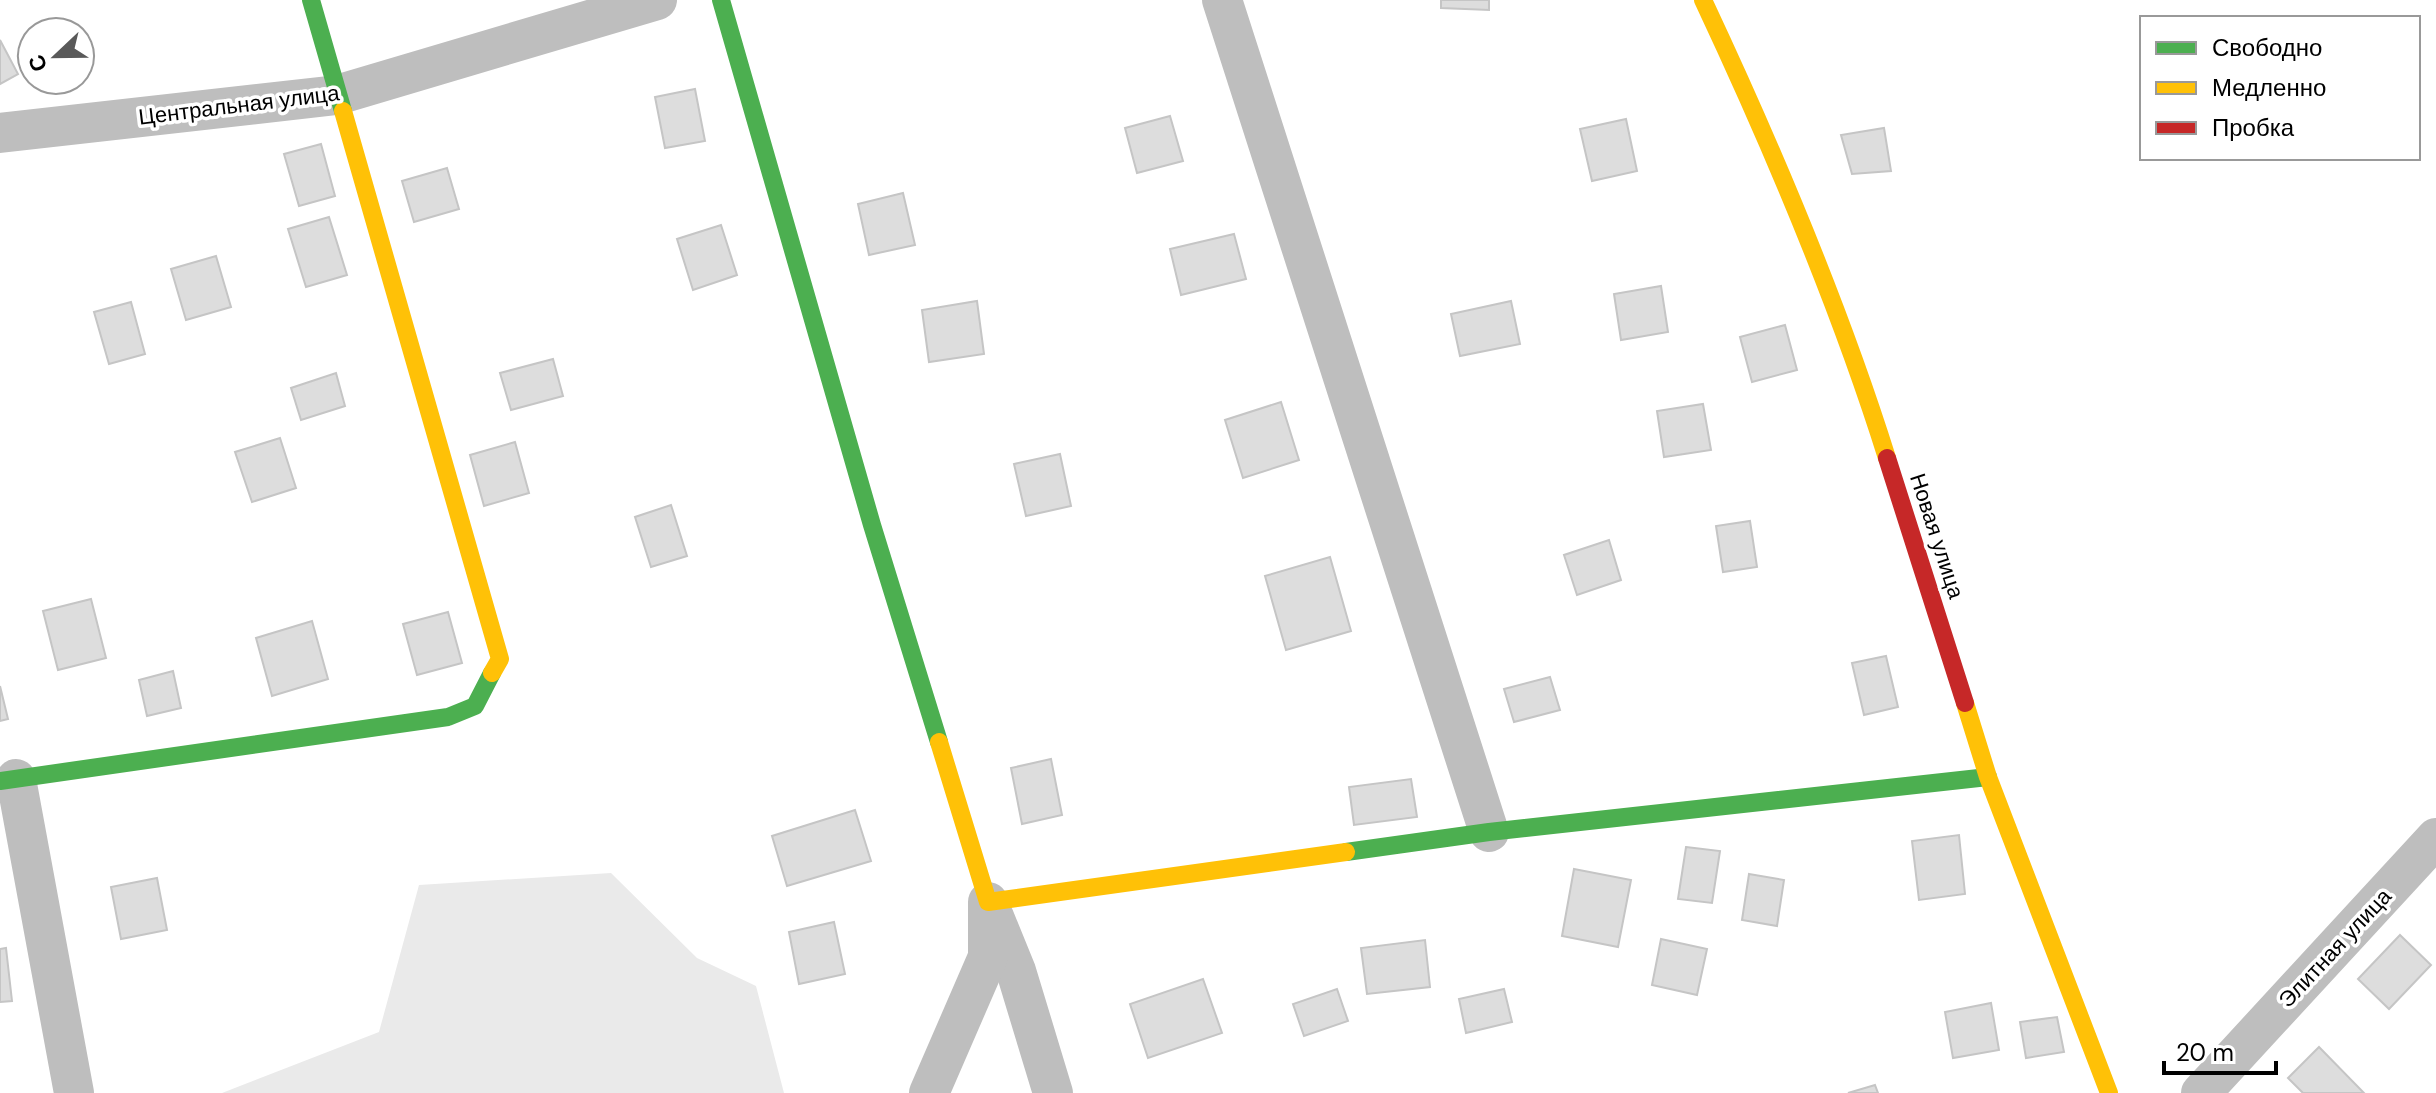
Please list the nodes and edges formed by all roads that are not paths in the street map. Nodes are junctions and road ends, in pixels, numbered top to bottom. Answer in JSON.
{"nodes":[{"id":1,"x":311,"y":0,"type":"edge"},
{"id":2,"x":657,"y":0,"type":"edge"},
{"id":3,"x":721,"y":0,"type":"edge"},
{"id":4,"x":1222,"y":0,"type":"edge"},
{"id":5,"x":1703,"y":0,"type":"edge"},
{"id":6,"x":337,"y":95,"type":"junction"},
{"id":7,"x":0,"y":133,"type":"edge"},
{"id":8,"x":1988,"y":777,"type":"junction"},
{"id":9,"x":8,"y":780,"type":"edge"},
{"id":10,"x":1489,"y":832,"type":"junction"},
{"id":11,"x":2436,"y":838,"type":"edge"},
{"id":12,"x":988,"y":902,"type":"junction"},
{"id":13,"x":74,"y":1093,"type":"edge"},
{"id":14,"x":929,"y":1093,"type":"edge"},
{"id":15,"x":1053,"y":1093,"type":"edge"},
{"id":16,"x":2109,"y":1093,"type":"edge"},
{"id":17,"x":2201,"y":1093,"type":"edge"}],
"edges":[{"from":1,"to":6,"type":"street"},
{"from":2,"to":6,"type":"street","name":"Центральная улица"},
{"from":3,"to":12,"type":"street"},
{"from":4,"to":10,"type":"street"},
{"from":5,"to":8,"type":"street","name":"Новая улица"},
{"from":6,"to":7,"type":"street","name":"Центральная улица"},
{"from":6,"to":9,"type":"street"},
{"from":8,"to":10,"type":"street"},
{"from":8,"to":16,"type":"street","name":"Новая улица"},
{"from":9,"to":13,"type":"street"},
{"from":10,"to":12,"type":"street"},
{"from":11,"to":17,"type":"street","name":"Элитная улица"},
{"from":12,"to":14,"type":"street"},
{"from":12,"to":15,"type":"street"}]}
